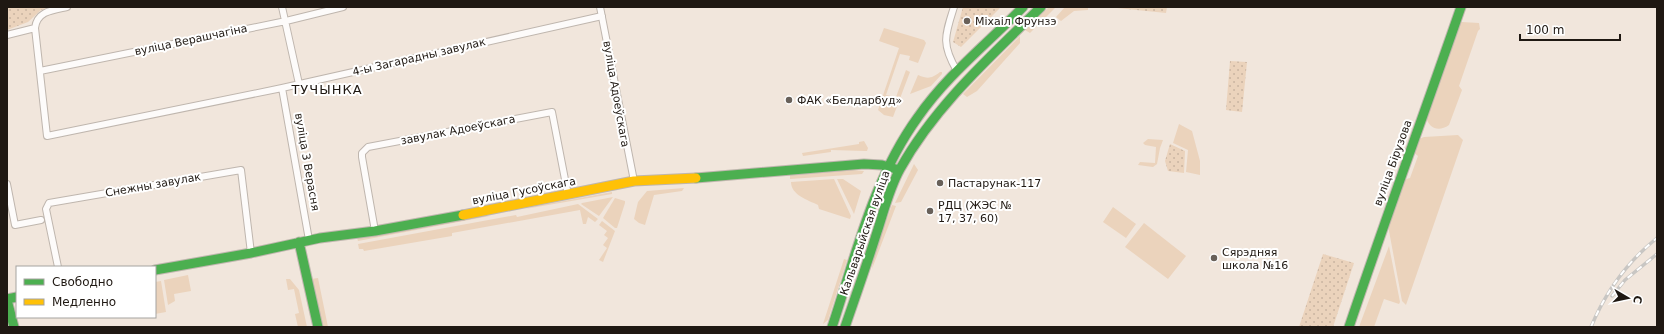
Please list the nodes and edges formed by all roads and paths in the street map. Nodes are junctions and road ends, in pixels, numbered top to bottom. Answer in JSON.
{"nodes":[{"id":1,"x":67,"y":7,"type":"edge"},
{"id":2,"x":282,"y":7,"type":"edge"},
{"id":3,"x":343,"y":7,"type":"edge"},
{"id":4,"x":600,"y":7,"type":"edge"},
{"id":5,"x":954,"y":7,"type":"edge"},
{"id":6,"x":1023,"y":7,"type":"edge"},
{"id":7,"x":1041,"y":7,"type":"edge"},
{"id":8,"x":1460,"y":7,"type":"edge"},
{"id":9,"x":602,"y":16,"type":"junction"},
{"id":10,"x":286,"y":21,"type":"junction"},
{"id":11,"x":35,"y":28,"type":"junction"},
{"id":12,"x":7,"y":35,"type":"edge"},
{"id":13,"x":40,"y":71,"type":"junction"},
{"id":14,"x":957,"y":71,"type":"junction"},
{"id":15,"x":968,"y":80,"type":"junction"},
{"id":16,"x":299,"y":84,"type":"junction"},
{"id":17,"x":282,"y":88,"type":"junction"},
{"id":18,"x":888,"y":166,"type":"junction"},
{"id":19,"x":900,"y":170,"type":"junction"},
{"id":20,"x":634,"y":181,"type":"junction"},
{"id":21,"x":7,"y":184,"type":"edge"},
{"id":22,"x":568,"y":195,"type":"junction"},
{"id":23,"x":41,"y":220,"type":"dead end"},
{"id":24,"x":375,"y":231,"type":"junction"},
{"id":25,"x":309,"y":240,"type":"junction"},
{"id":26,"x":299,"y":242,"type":"junction"},
{"id":27,"x":252,"y":253,"type":"junction"},
{"id":28,"x":58,"y":266,"type":"edge"},
{"id":29,"x":156,"y":270,"type":"edge"},
{"id":30,"x":7,"y":299,"type":"edge"},
{"id":31,"x":14,"y":327,"type":"edge"},
{"id":32,"x":318,"y":327,"type":"edge"},
{"id":33,"x":832,"y":327,"type":"edge"},
{"id":34,"x":845,"y":327,"type":"edge"},
{"id":35,"x":1349,"y":327,"type":"edge"}],
"edges":[{"from":1,"to":11,"type":"street"},
{"from":2,"to":10,"type":"street"},
{"from":3,"to":10,"type":"street","name":"вуліца Верашчагіна"},
{"from":4,"to":9,"type":"street","name":"вуліца Адоеўскага"},
{"from":5,"to":14,"type":"street"},
{"from":6,"to":14,"type":"main road","name":"Кальварыйская вуліца"},
{"from":7,"to":15,"type":"main road","name":"Кальварыйская вуліца"},
{"from":8,"to":35,"type":"main road","name":"вуліца Бірузова"},
{"from":9,"to":16,"type":"street","name":"4-ы Загарадны завулак"},
{"from":9,"to":20,"type":"street","name":"вуліца Адоеўскага"},
{"from":10,"to":13,"type":"street","name":"вуліца Верашчагіна"},
{"from":10,"to":16,"type":"street"},
{"from":11,"to":12,"type":"street"},
{"from":11,"to":13,"type":"street"},
{"from":13,"to":17,"type":"street","name":"4-ы Загарадны завулак"},
{"from":14,"to":15,"type":"main road"},
{"from":14,"to":18,"type":"main road","name":"Кальварыйская вуліца"},
{"from":15,"to":19,"type":"main road","name":"Кальварыйская вуліца"},
{"from":16,"to":17,"type":"street","name":"4-ы Загарадны завулак"},
{"from":17,"to":25,"type":"street","name":"вуліца 3 Верасня"},
{"from":18,"to":19,"type":"main road","name":"вуліца Гусоўскага"},
{"from":18,"to":20,"type":"main road","name":"вуліца Гусоўскага"},
{"from":18,"to":33,"type":"main road","name":"Кальварыйская вуліца"},
{"from":19,"to":34,"type":"main road","name":"Кальварыйская вуліца"},
{"from":20,"to":22,"type":"main road","name":"вуліца Гусоўскага"},
{"from":21,"to":23,"type":"street"},
{"from":22,"to":24,"type":"main road","name":"вуліца Гусоўскага"},
{"from":22,"to":24,"type":"street","name":"завулак Адоеўскага"},
{"from":24,"to":25,"type":"main road","name":"вуліца Гусоўскага"},
{"from":25,"to":26,"type":"main road","name":"вуліца Гусоўскага"},
{"from":26,"to":27,"type":"main road","name":"вуліца Гусоўскага"},
{"from":26,"to":32,"type":"main road"},
{"from":27,"to":28,"type":"street","name":"Снежны завулак"},
{"from":27,"to":29,"type":"main road","name":"вуліца Гусоўскага"},
{"from":30,"to":31,"type":"main road"}]}
